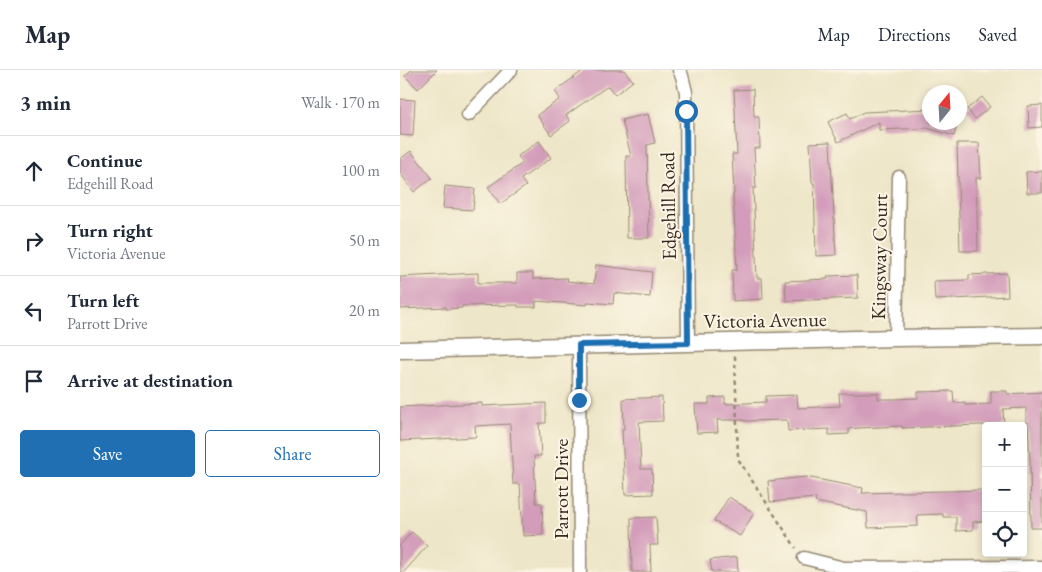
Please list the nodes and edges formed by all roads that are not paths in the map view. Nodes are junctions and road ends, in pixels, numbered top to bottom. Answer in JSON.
{"nodes":[{"id":1,"x":511,"y":70,"type":"edge"},
{"id":2,"x":679,"y":70,"type":"edge"},
{"id":3,"x":468,"y":115,"type":"dead end"},
{"id":4,"x":899,"y":177,"type":"dead end"},
{"id":5,"x":1042,"y":336,"type":"edge"},
{"id":6,"x":896,"y":338,"type":"junction"},
{"id":7,"x":688,"y":343,"type":"junction"},
{"id":8,"x":579,"y":345,"type":"junction"},
{"id":9,"x":400,"y":350,"type":"edge"},
{"id":10,"x":804,"y":558,"type":"road end"},
{"id":11,"x":1042,"y":568,"type":"edge"},
{"id":12,"x":580,"y":572,"type":"edge"}],
"edges":[{"from":1,"to":3,"type":"street"},
{"from":2,"to":7,"type":"street","name":"Edgehill Road"},
{"from":4,"to":6,"type":"street","name":"Kingsway Court"},
{"from":5,"to":6,"type":"street","name":"Victoria Avenue"},
{"from":6,"to":7,"type":"street","name":"Victoria Avenue"},
{"from":7,"to":8,"type":"street","name":"Victoria Avenue"},
{"from":8,"to":9,"type":"street","name":"Victoria Avenue"},
{"from":8,"to":12,"type":"street","name":"Parrott Drive"},
{"from":10,"to":11,"type":"street"}]}
